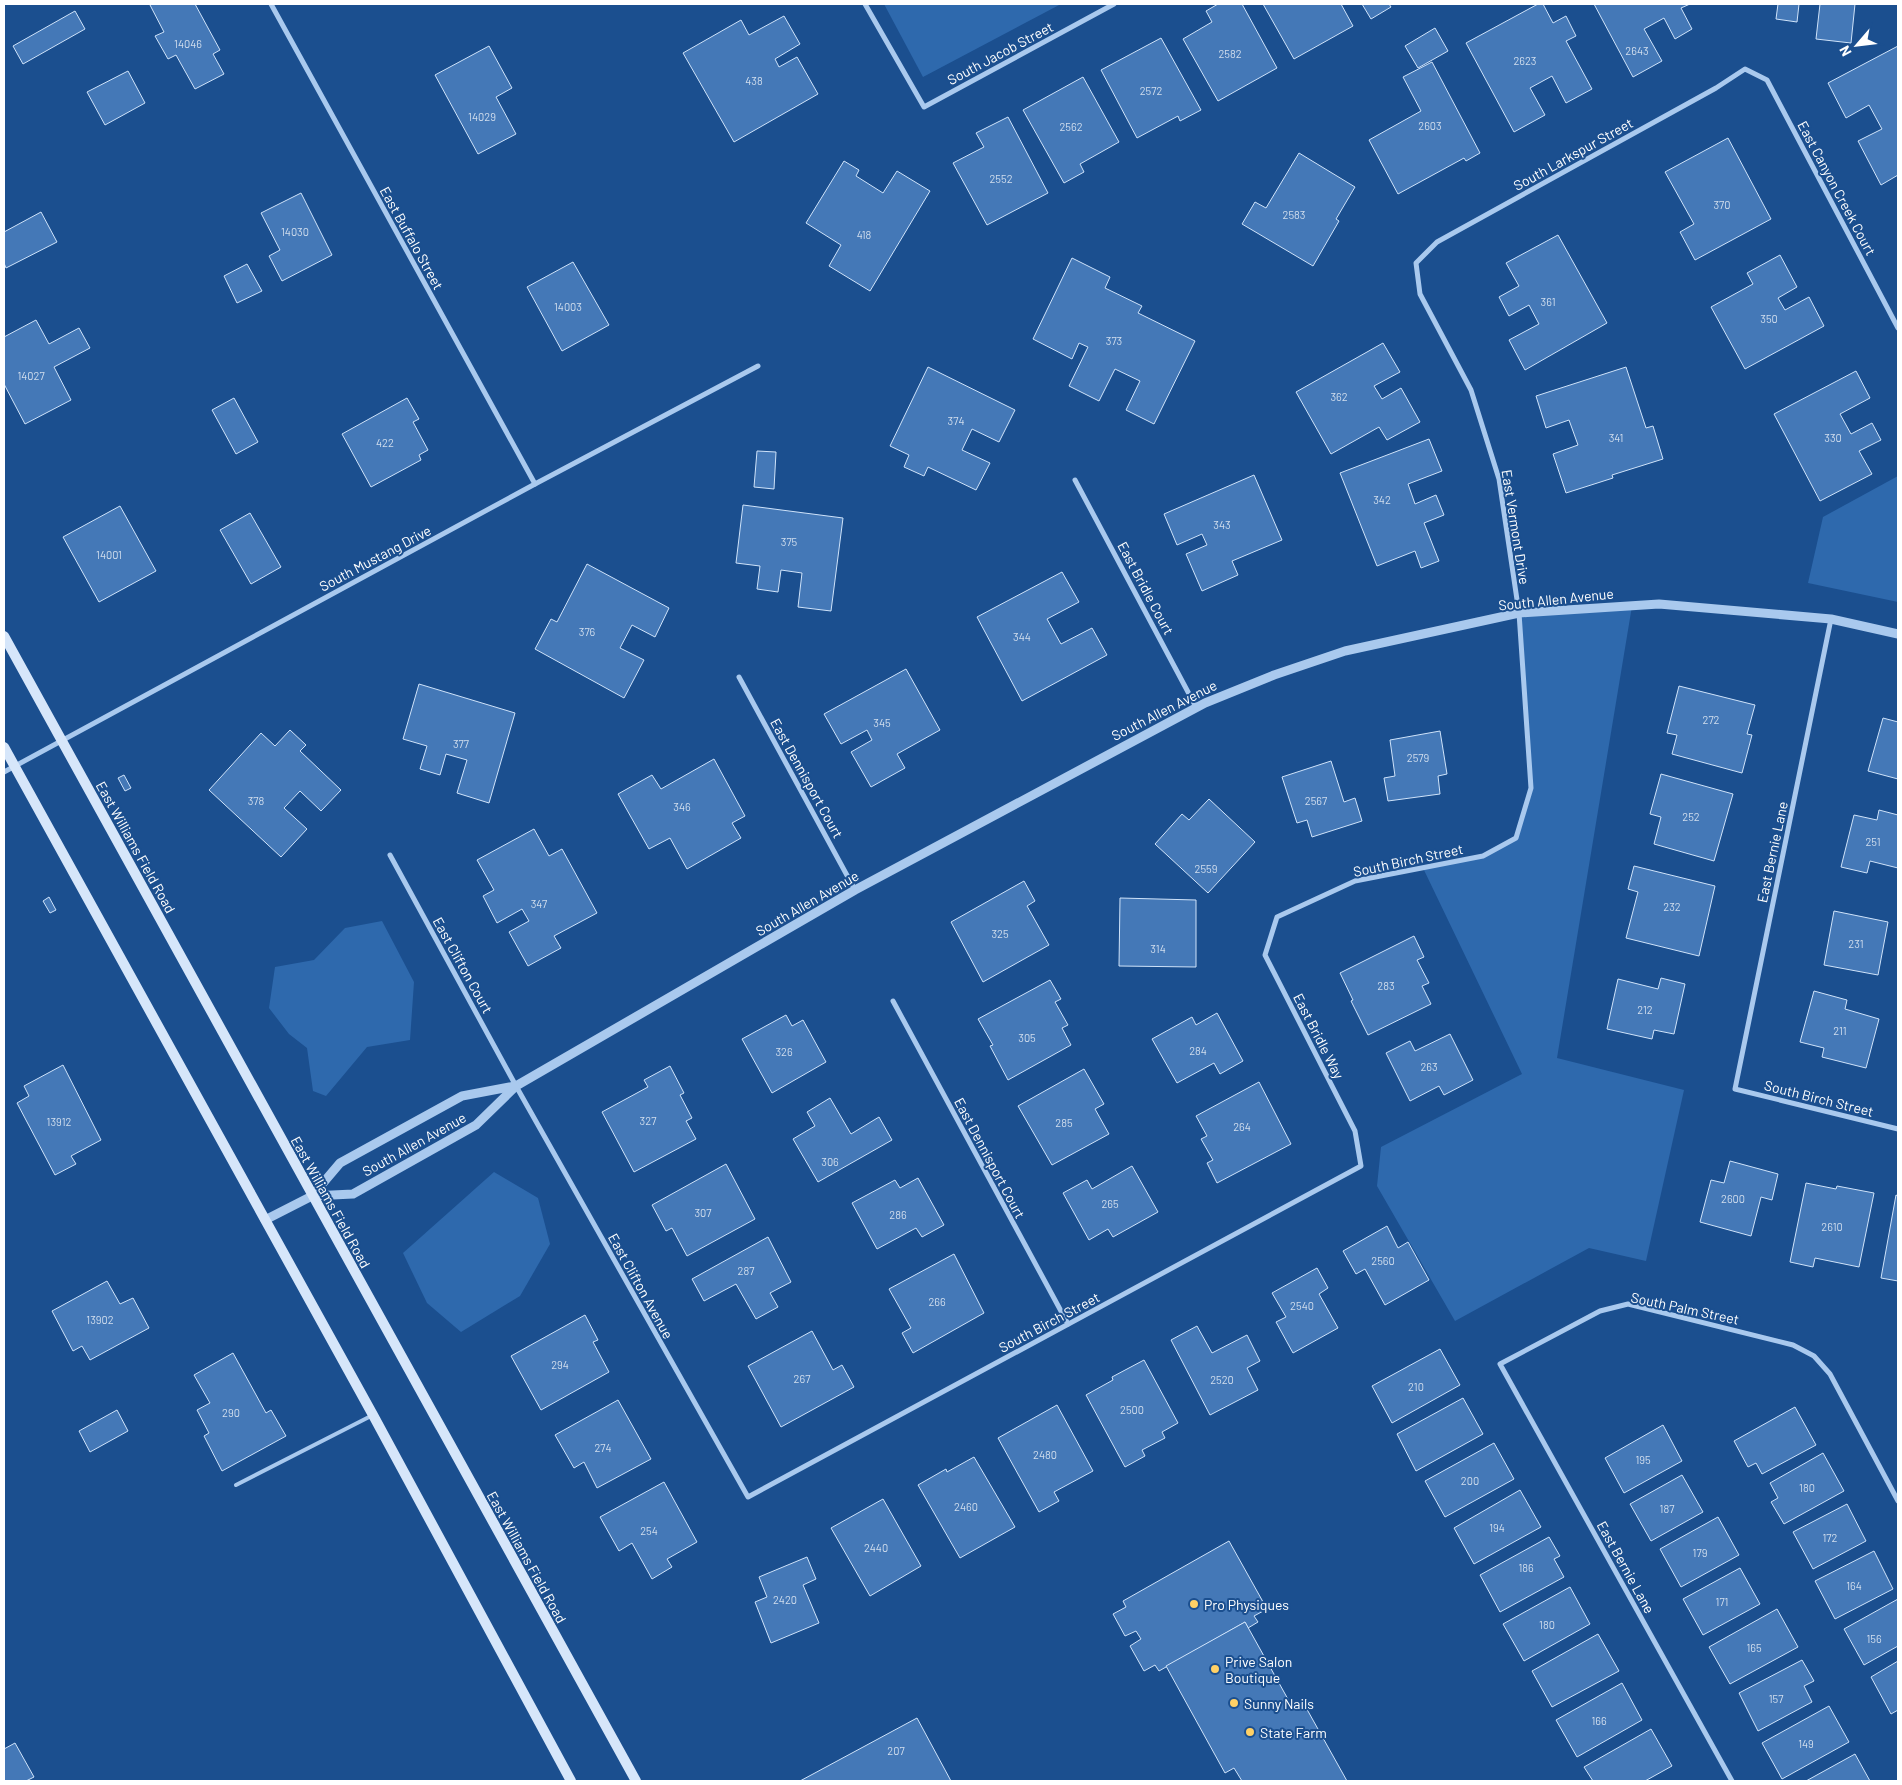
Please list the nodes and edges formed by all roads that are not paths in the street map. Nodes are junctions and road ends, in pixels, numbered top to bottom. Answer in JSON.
{"nodes":[{"id":1,"x":271,"y":4,"type":"edge"},
{"id":2,"x":865,"y":4,"type":"edge"},
{"id":3,"x":1114,"y":4,"type":"edge"},
{"id":4,"x":1745,"y":69,"type":"joint"},
{"id":5,"x":1416,"y":263,"type":"joint"},
{"id":6,"x":1898,"y":328,"type":"edge"},
{"id":7,"x":758,"y":366,"type":"dead end"},
{"id":8,"x":1075,"y":480,"type":"dead end"},
{"id":9,"x":535,"y":484,"type":"junction"},
{"id":10,"x":1519,"y":614,"type":"junction"},
{"id":11,"x":1831,"y":619,"type":"junction"},
{"id":12,"x":1898,"y":634,"type":"edge"},
{"id":13,"x":4,"y":636,"type":"edge"},
{"id":14,"x":739,"y":677,"type":"dead end"},
{"id":15,"x":1196,"y":707,"type":"junction"},
{"id":16,"x":61,"y":740,"type":"junction"},
{"id":17,"x":4,"y":747,"type":"edge"},
{"id":18,"x":14,"y":766,"type":"junction"},
{"id":19,"x":4,"y":772,"type":"edge"},
{"id":20,"x":1516,"y":838,"type":"joint"},
{"id":21,"x":390,"y":855,"type":"dead end"},
{"id":22,"x":855,"y":890,"type":"junction"},
{"id":23,"x":1277,"y":916,"type":"joint"},
{"id":24,"x":893,"y":1001,"type":"dead end"},
{"id":25,"x":516,"y":1086,"type":"junction"},
{"id":26,"x":1735,"y":1089,"type":"joint"},
{"id":27,"x":1898,"y":1129,"type":"edge"},
{"id":28,"x":1361,"y":1166,"type":"joint"},
{"id":29,"x":312,"y":1196,"type":"junction"},
{"id":30,"x":265,"y":1220,"type":"junction"},
{"id":31,"x":1068,"y":1324,"type":"junction"},
{"id":32,"x":1500,"y":1364,"type":"joint"},
{"id":33,"x":373,"y":1415,"type":"junction"},
{"id":34,"x":236,"y":1486,"type":"dead end"},
{"id":35,"x":748,"y":1497,"type":"joint"},
{"id":36,"x":1898,"y":1501,"type":"edge"},
{"id":37,"x":569,"y":1781,"type":"edge"},
{"id":38,"x":636,"y":1781,"type":"edge"},
{"id":39,"x":1732,"y":1781,"type":"edge"}],
"edges":[{"from":1,"to":9,"type":"street","name":"East Buffalo Street"},
{"from":2,"to":3,"type":"street","name":"South Jacob Street"},
{"from":4,"to":5,"type":"street","name":"South Larkspur Street"},
{"from":4,"to":6,"type":"street","name":"East Canyon Creek Court"},
{"from":5,"to":10,"type":"street","name":"East Vermont Drive"},
{"from":7,"to":9,"type":"street","name":"South Mustang Drive"},
{"from":8,"to":15,"type":"street","name":"East Bridle Court"},
{"from":9,"to":16,"type":"street","name":"South Mustang Drive"},
{"from":10,"to":11,"type":"street","name":"South Allen Avenue"},
{"from":10,"to":15,"type":"street","name":"South Allen Avenue"},
{"from":10,"to":20,"type":"street","name":"East Vermont Drive"},
{"from":11,"to":12,"type":"street","name":"South Allen Avenue"},
{"from":11,"to":26,"type":"street","name":"East Bernie Lane"},
{"from":13,"to":16,"type":"main road","name":"East Williams Field Road"},
{"from":14,"to":22,"type":"street","name":"East Dennisport Court"},
{"from":15,"to":22,"type":"street","name":"South Allen Avenue"},
{"from":16,"to":18,"type":"street","name":"South Mustang Drive"},
{"from":16,"to":29,"type":"main road","name":"East Williams Field Road"},
{"from":17,"to":18,"type":"main road"},
{"from":18,"to":19,"type":"street","name":"South Mustang Drive"},
{"from":18,"to":30,"type":"main road"},
{"from":20,"to":23,"type":"street","name":"South Birch Street"},
{"from":21,"to":25,"type":"street","name":"East Clifton Court"},
{"from":22,"to":25,"type":"street","name":"South Allen Avenue"},
{"from":23,"to":28,"type":"street","name":"East Bridle Way"},
{"from":24,"to":31,"type":"street","name":"East Dennisport Court"},
{"from":25,"to":29,"type":"street","name":"South Allen Avenue"},
{"from":25,"to":29,"type":"street","name":"South Allen Avenue"},
{"from":25,"to":35,"type":"street","name":"East Clifton Avenue"},
{"from":26,"to":27,"type":"street","name":"South Birch Street"},
{"from":28,"to":31,"type":"street","name":"South Birch Street"},
{"from":29,"to":30,"type":"street","name":"South Allen Avenue"},
{"from":29,"to":38,"type":"main road","name":"East Williams Field Road"},
{"from":30,"to":33,"type":"main road"},
{"from":31,"to":35,"type":"street","name":"South Birch Street"},
{"from":32,"to":36,"type":"street","name":"South Palm Street"},
{"from":32,"to":39,"type":"street","name":"East Bernie Lane"},
{"from":33,"to":34,"type":"lane"},
{"from":33,"to":37,"type":"main road"}]}
